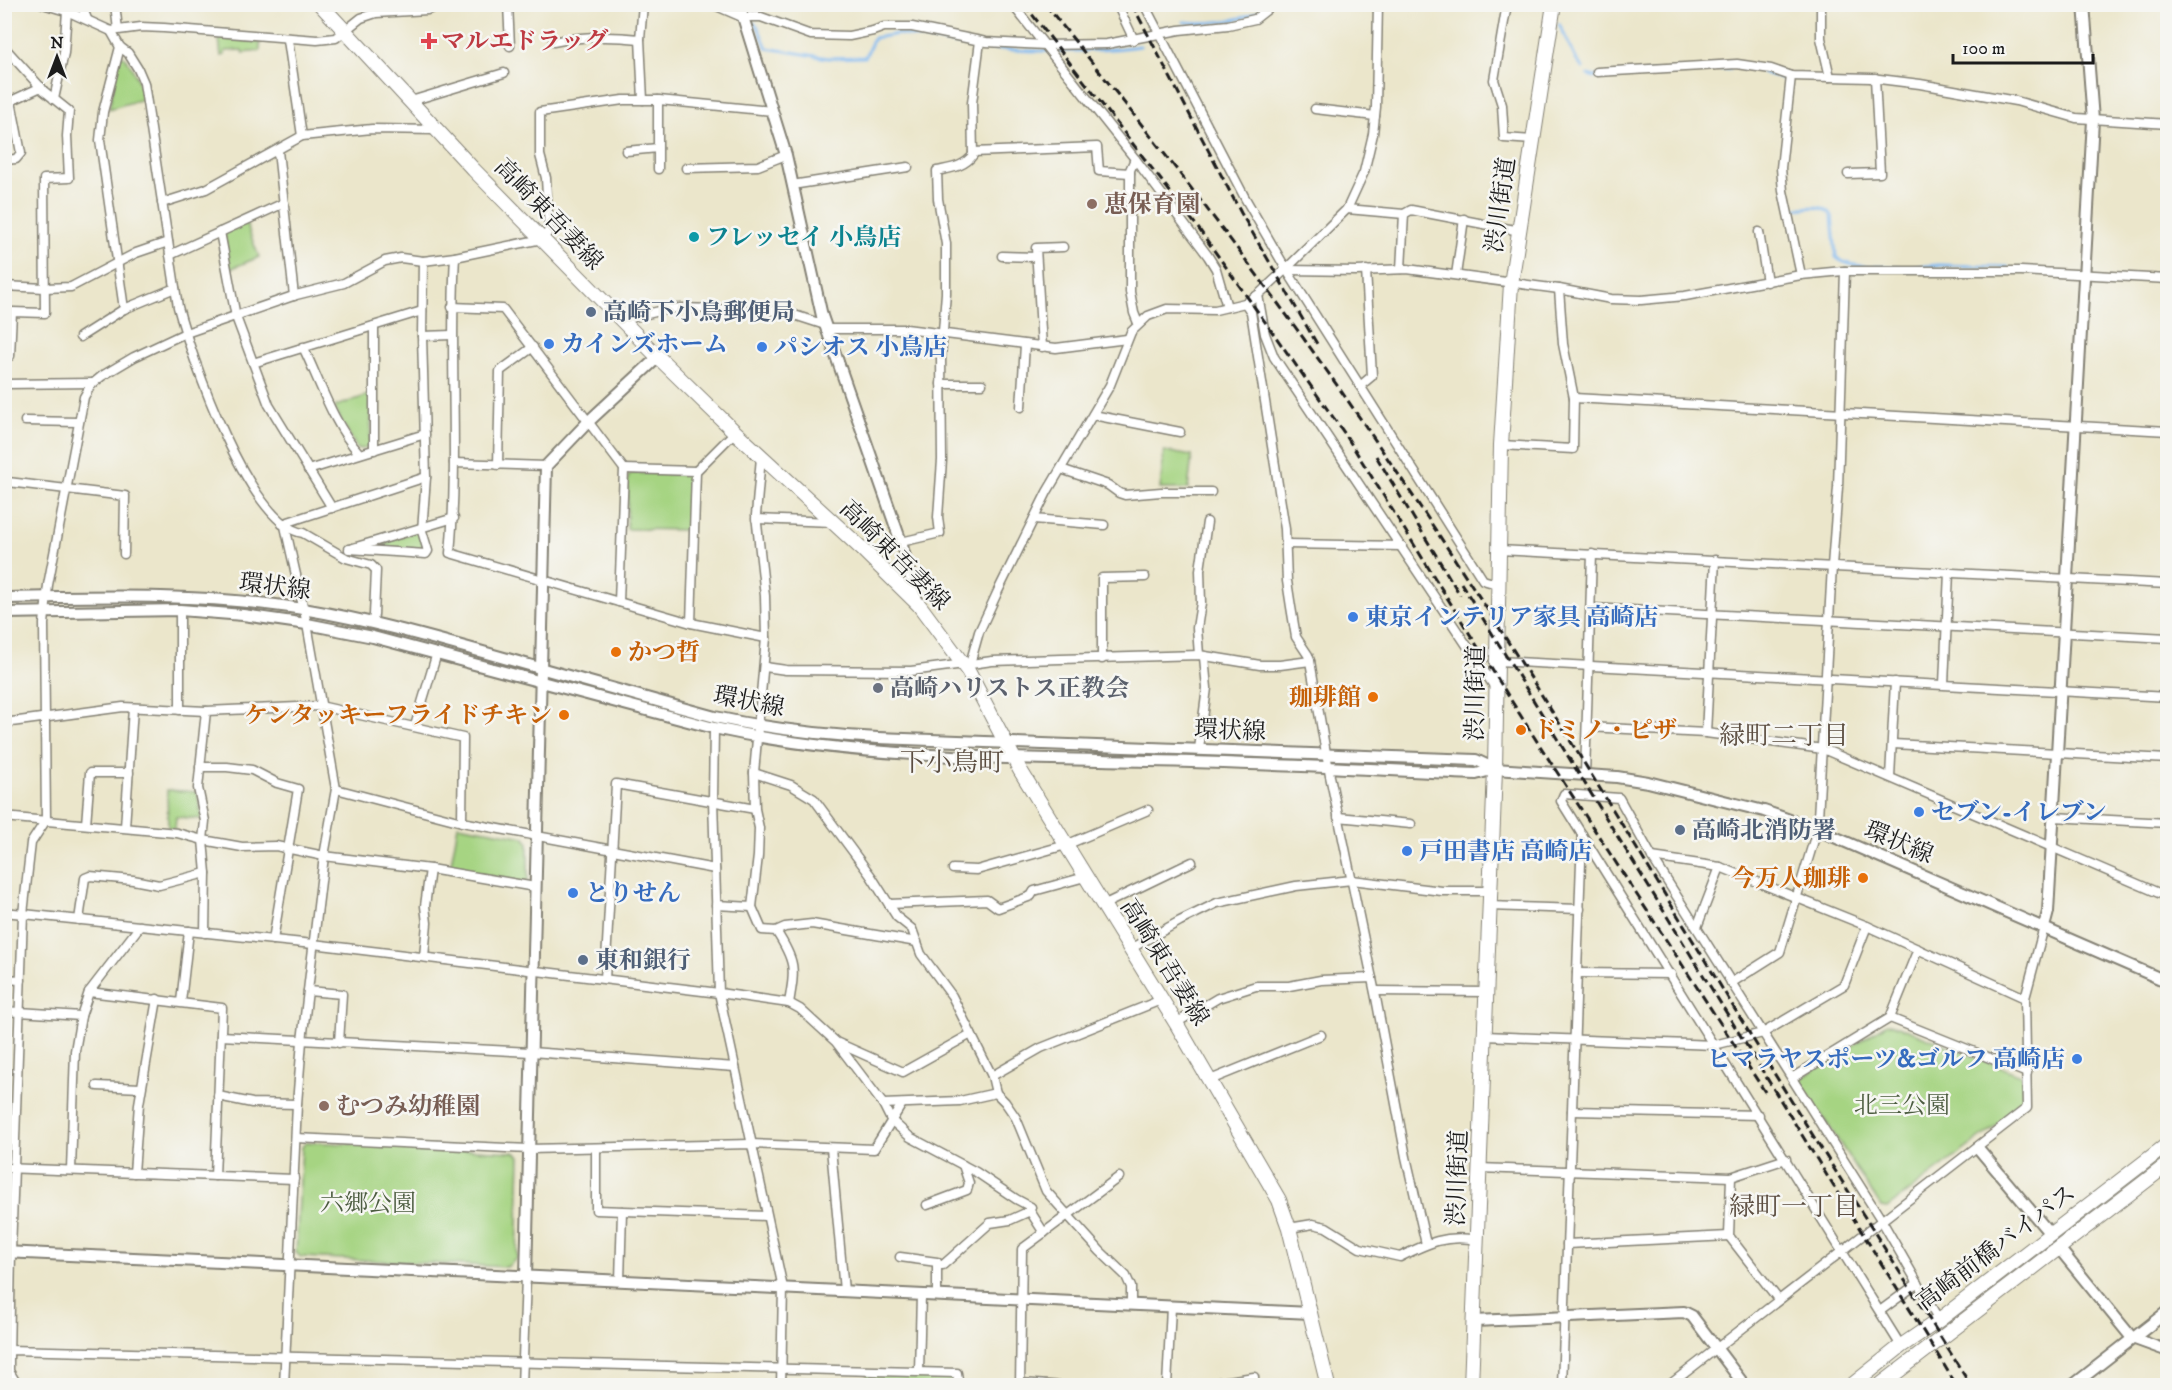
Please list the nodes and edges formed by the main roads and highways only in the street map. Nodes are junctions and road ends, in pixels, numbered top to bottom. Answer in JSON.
{"nodes":[{"id":1,"x":320,"y":4,"type":"edge"},
{"id":2,"x":1554,"y":4,"type":"edge"},
{"id":3,"x":2168,"y":1144,"type":"edge"},
{"id":4,"x":2168,"y":1164,"type":"edge"},
{"id":5,"x":1328,"y":1386,"type":"edge"},
{"id":6,"x":1471,"y":1386,"type":"edge"},
{"id":7,"x":1851,"y":1386,"type":"edge"},
{"id":8,"x":1879,"y":1386,"type":"edge"}],
"edges":[{"from":1,"to":5,"type":"main road","name":"高崎東吾妻線"},
{"from":2,"to":6,"type":"main road","name":"渋川街道"},
{"from":3,"to":7,"type":"main road","name":"高崎前橋バイパス"},
{"from":4,"to":8,"type":"main road","name":"高崎前橋バイパス"}]}
